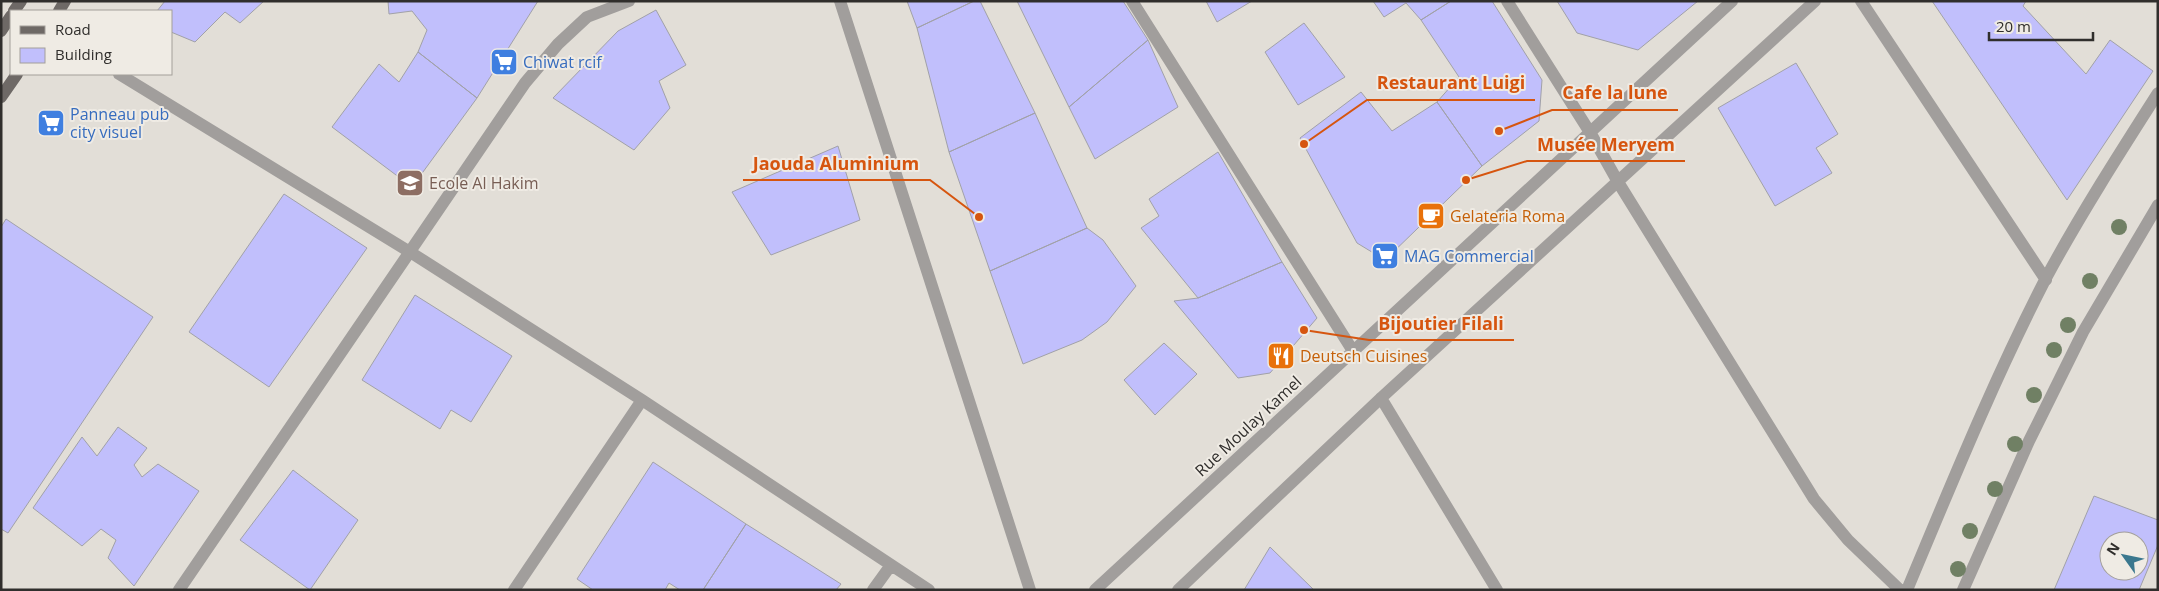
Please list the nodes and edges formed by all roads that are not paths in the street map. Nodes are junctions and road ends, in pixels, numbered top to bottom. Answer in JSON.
{"nodes":[{"id":1,"x":629,"y":1,"type":"edge"},
{"id":2,"x":840,"y":1,"type":"edge"},
{"id":3,"x":1132,"y":1,"type":"edge"},
{"id":4,"x":1507,"y":1,"type":"edge"},
{"id":5,"x":1732,"y":1,"type":"edge"},
{"id":6,"x":1815,"y":1,"type":"edge"},
{"id":7,"x":1861,"y":1,"type":"edge"},
{"id":8,"x":10,"y":18,"type":"edge"},
{"id":9,"x":1,"y":31,"type":"edge"},
{"id":10,"x":16,"y":75,"type":"edge"},
{"id":11,"x":121,"y":75,"type":"edge"},
{"id":12,"x":2158,"y":93,"type":"edge"},
{"id":13,"x":1,"y":96,"type":"edge"},
{"id":14,"x":1591,"y":134,"type":"junction"},
{"id":15,"x":1618,"y":182,"type":"junction"},
{"id":16,"x":2158,"y":205,"type":"edge"},
{"id":17,"x":410,"y":252,"type":"junction"},
{"id":18,"x":2046,"y":280,"type":"junction"},
{"id":19,"x":1353,"y":351,"type":"junction"},
{"id":20,"x":1381,"y":398,"type":"junction"},
{"id":21,"x":642,"y":400,"type":"junction"},
{"id":22,"x":891,"y":565,"type":"junction"},
{"id":23,"x":179,"y":590,"type":"edge"},
{"id":24,"x":514,"y":590,"type":"edge"},
{"id":25,"x":873,"y":590,"type":"edge"},
{"id":26,"x":928,"y":590,"type":"edge"},
{"id":27,"x":1030,"y":590,"type":"edge"},
{"id":28,"x":1095,"y":590,"type":"edge"},
{"id":29,"x":1178,"y":590,"type":"edge"},
{"id":30,"x":1497,"y":590,"type":"edge"},
{"id":31,"x":1900,"y":590,"type":"edge"},
{"id":32,"x":1907,"y":590,"type":"edge"},
{"id":33,"x":1963,"y":590,"type":"edge"}],
"edges":[{"from":1,"to":17,"type":"street"},
{"from":2,"to":27,"type":"street"},
{"from":3,"to":19,"type":"street"},
{"from":4,"to":14,"type":"street"},
{"from":5,"to":14,"type":"street","name":"Rue Moulay Kamel"},
{"from":6,"to":15,"type":"street"},
{"from":7,"to":18,"type":"street"},
{"from":8,"to":9,"type":"main road"},
{"from":10,"to":13,"type":"main road"},
{"from":11,"to":17,"type":"street"},
{"from":12,"to":18,"type":"street"},
{"from":14,"to":15,"type":"street"},
{"from":14,"to":19,"type":"street","name":"Rue Moulay Kamel"},
{"from":15,"to":20,"type":"street"},
{"from":15,"to":31,"type":"street"},
{"from":16,"to":33,"type":"street"},
{"from":17,"to":21,"type":"street"},
{"from":17,"to":23,"type":"street"},
{"from":18,"to":32,"type":"street"},
{"from":19,"to":28,"type":"street","name":"Rue Moulay Kamel"},
{"from":20,"to":29,"type":"street"},
{"from":20,"to":30,"type":"street"},
{"from":21,"to":22,"type":"street"},
{"from":21,"to":24,"type":"street"},
{"from":22,"to":25,"type":"street"},
{"from":22,"to":26,"type":"street"}]}
